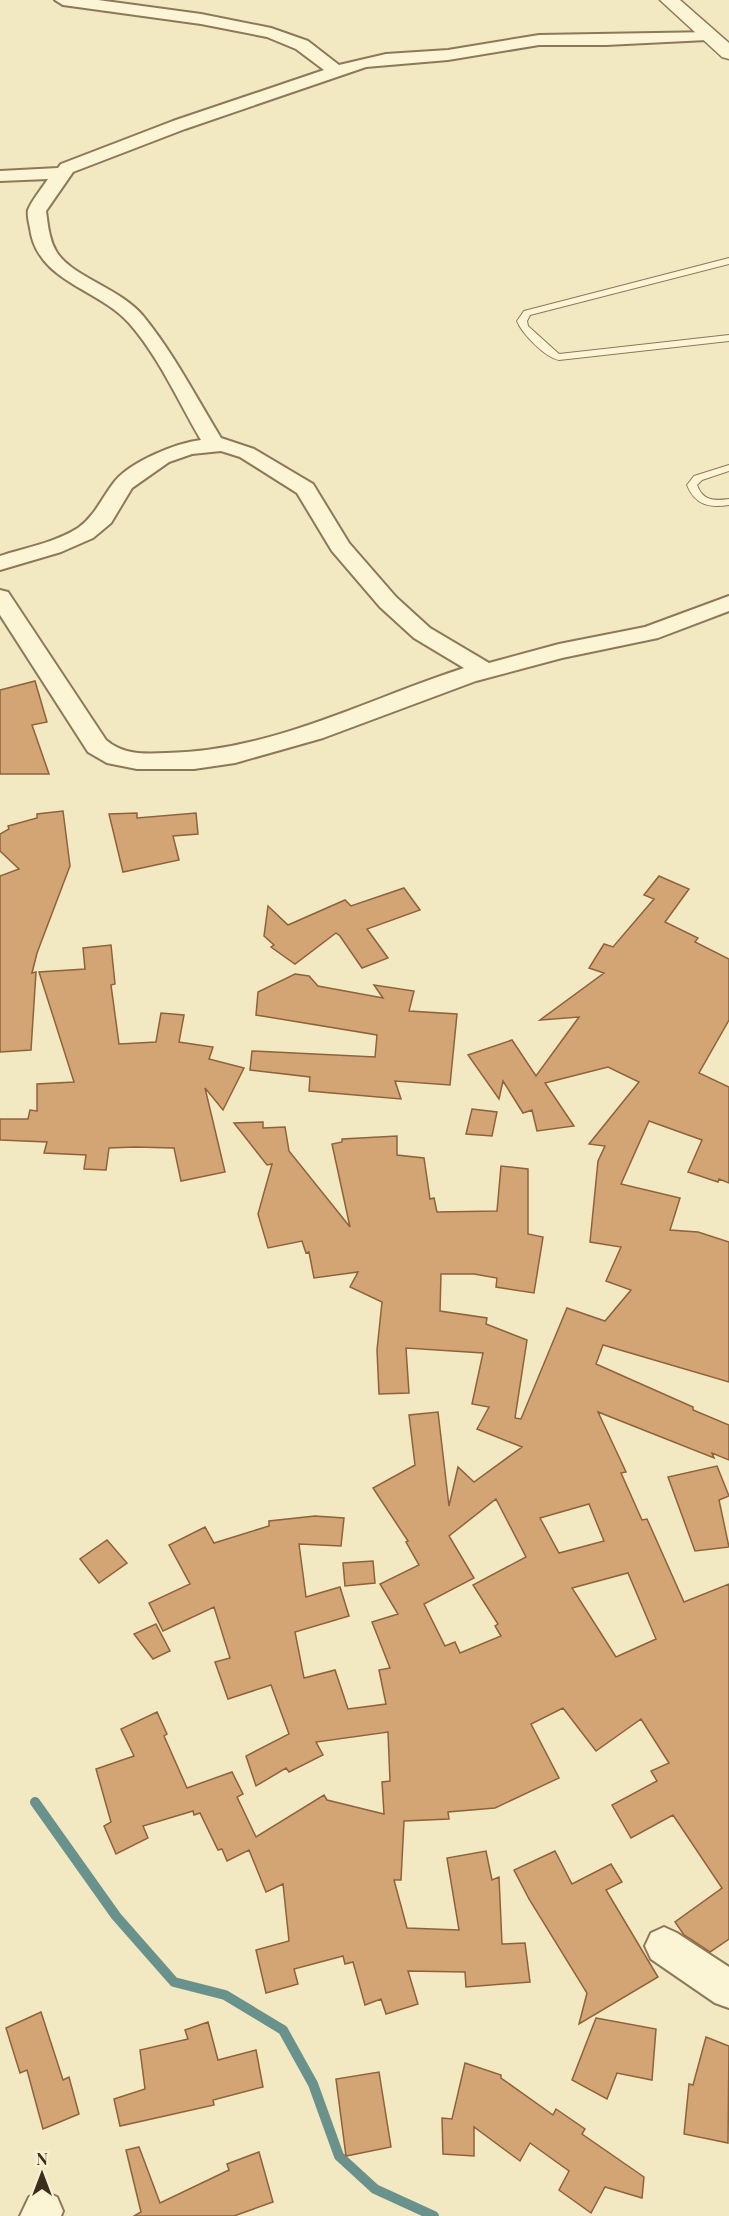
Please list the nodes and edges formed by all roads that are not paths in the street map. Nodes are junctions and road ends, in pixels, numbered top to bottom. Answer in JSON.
{"nodes":[{"id":1,"x":63,"y":0,"type":"edge"},
{"id":2,"x":669,"y":0,"type":"edge"},
{"id":3,"x":707,"y":35,"type":"junction"},
{"id":4,"x":729,"y":53,"type":"edge"},
{"id":5,"x":338,"y":72,"type":"junction"},
{"id":6,"x":62,"y":173,"type":"junction"},
{"id":7,"x":0,"y":177,"type":"edge"},
{"id":8,"x":729,"y":261,"type":"edge"},
{"id":9,"x":729,"y":338,"type":"edge"},
{"id":10,"x":214,"y":444,"type":"junction"},
{"id":11,"x":729,"y":468,"type":"edge"},
{"id":12,"x":729,"y":502,"type":"edge"},
{"id":13,"x":1,"y":564,"type":"edge"},
{"id":14,"x":0,"y":597,"type":"edge"},
{"id":15,"x":729,"y":603,"type":"edge"},
{"id":16,"x":486,"y":671,"type":"junction"},
{"id":17,"x":664,"y":1946,"type":"dead end"},
{"id":18,"x":729,"y":1989,"type":"edge"}],
"edges":[{"from":1,"to":5,"type":"street"},
{"from":2,"to":3,"type":"street"},
{"from":3,"to":4,"type":"street"},
{"from":3,"to":5,"type":"street"},
{"from":5,"to":6,"type":"street"},
{"from":6,"to":7,"type":"street"},
{"from":6,"to":10,"type":"street"},
{"from":8,"to":9,"type":"lane"},
{"from":10,"to":13,"type":"street"},
{"from":10,"to":16,"type":"street"},
{"from":11,"to":12,"type":"lane"},
{"from":14,"to":16,"type":"street"},
{"from":15,"to":16,"type":"street"},
{"from":17,"to":18,"type":"street"}]}
